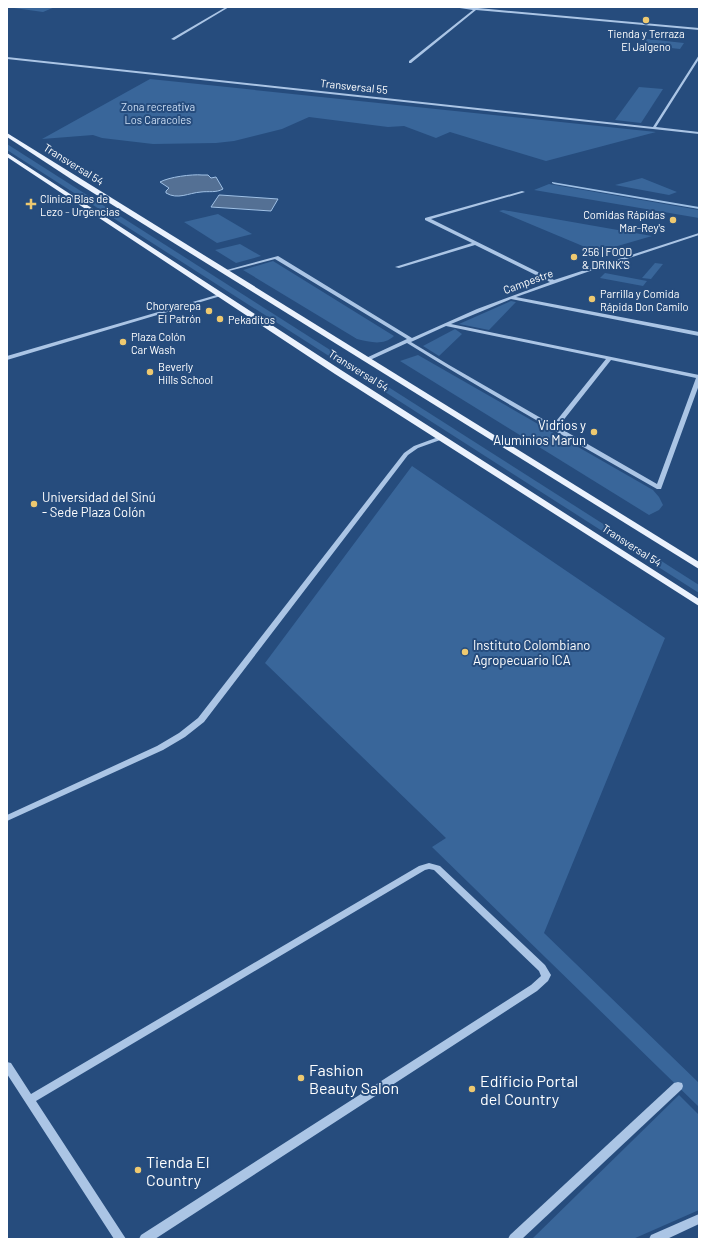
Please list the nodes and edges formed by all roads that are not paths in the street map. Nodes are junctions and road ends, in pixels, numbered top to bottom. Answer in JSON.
{"nodes":[{"id":1,"x":228,"y":7,"type":"edge"},
{"id":2,"x":454,"y":7,"type":"edge"},
{"id":3,"x":477,"y":8,"type":"edge"},
{"id":4,"x":699,"y":29,"type":"edge"},
{"id":5,"x":173,"y":39,"type":"dead end"},
{"id":6,"x":699,"y":56,"type":"edge"},
{"id":7,"x":7,"y":58,"type":"edge"},
{"id":8,"x":410,"y":62,"type":"dead end"},
{"id":9,"x":654,"y":128,"type":"junction"},
{"id":10,"x":699,"y":133,"type":"edge"},
{"id":11,"x":7,"y":135,"type":"edge"},
{"id":12,"x":7,"y":155,"type":"edge"},
{"id":13,"x":523,"y":192,"type":"dead end"},
{"id":14,"x":699,"y":234,"type":"edge"},
{"id":15,"x":476,"y":243,"type":"junction"},
{"id":16,"x":397,"y":267,"type":"dead end"},
{"id":17,"x":225,"y":271,"type":"junction"},
{"id":18,"x":554,"y":282,"type":"junction"},
{"id":19,"x":222,"y":295,"type":"junction"},
{"id":20,"x":510,"y":298,"type":"junction"},
{"id":21,"x":446,"y":324,"type":"junction"},
{"id":22,"x":699,"y":334,"type":"edge"},
{"id":23,"x":410,"y":341,"type":"junction"},
{"id":24,"x":7,"y":358,"type":"edge"},
{"id":25,"x":610,"y":358,"type":"junction"},
{"id":26,"x":368,"y":359,"type":"junction"},
{"id":27,"x":699,"y":378,"type":"edge"},
{"id":28,"x":554,"y":428,"type":"junction"},
{"id":29,"x":441,"y":438,"type":"junction"},
{"id":30,"x":699,"y":566,"type":"edge"},
{"id":31,"x":699,"y":603,"type":"edge"},
{"id":32,"x":7,"y":818,"type":"edge"},
{"id":33,"x":7,"y":1066,"type":"edge"},
{"id":34,"x":678,"y":1086,"type":"dead end"},
{"id":35,"x":29,"y":1100,"type":"junction"},
{"id":36,"x":699,"y":1219,"type":"edge"},
{"id":37,"x":120,"y":1239,"type":"edge"},
{"id":38,"x":145,"y":1239,"type":"edge"},
{"id":39,"x":514,"y":1239,"type":"edge"},
{"id":40,"x":655,"y":1239,"type":"edge"}],
"edges":[{"from":1,"to":5,"type":"street"},
{"from":2,"to":3,"type":"street"},
{"from":3,"to":4,"type":"street"},
{"from":3,"to":8,"type":"street"},
{"from":6,"to":9,"type":"street"},
{"from":7,"to":9,"type":"street","name":"Transversal 55"},
{"from":9,"to":10,"type":"street","name":"Transversal 55"},
{"from":11,"to":17,"type":"main road","name":"Transversal 54"},
{"from":12,"to":19,"type":"main road","name":"Transversal 54"},
{"from":13,"to":15,"type":"street"},
{"from":14,"to":18,"type":"street","name":"Campestre"},
{"from":15,"to":16,"type":"street"},
{"from":15,"to":18,"type":"street"},
{"from":17,"to":23,"type":"street"},
{"from":17,"to":26,"type":"main road","name":"Transversal 54"},
{"from":18,"to":20,"type":"street","name":"Campestre"},
{"from":19,"to":24,"type":"street"},
{"from":19,"to":29,"type":"main road","name":"Transversal 54"},
{"from":20,"to":21,"type":"street","name":"Campestre"},
{"from":20,"to":22,"type":"street"},
{"from":21,"to":23,"type":"street","name":"Campestre"},
{"from":21,"to":25,"type":"street"},
{"from":23,"to":26,"type":"street","name":"Campestre"},
{"from":23,"to":28,"type":"street"},
{"from":25,"to":27,"type":"street"},
{"from":25,"to":28,"type":"street"},
{"from":26,"to":30,"type":"main road","name":"Transversal 54"},
{"from":27,"to":28,"type":"street"},
{"from":29,"to":31,"type":"main road","name":"Transversal 54"},
{"from":29,"to":32,"type":"street"},
{"from":33,"to":35,"type":"street"},
{"from":34,"to":39,"type":"street"},
{"from":35,"to":37,"type":"street"},
{"from":35,"to":38,"type":"street"},
{"from":36,"to":40,"type":"street"}]}
